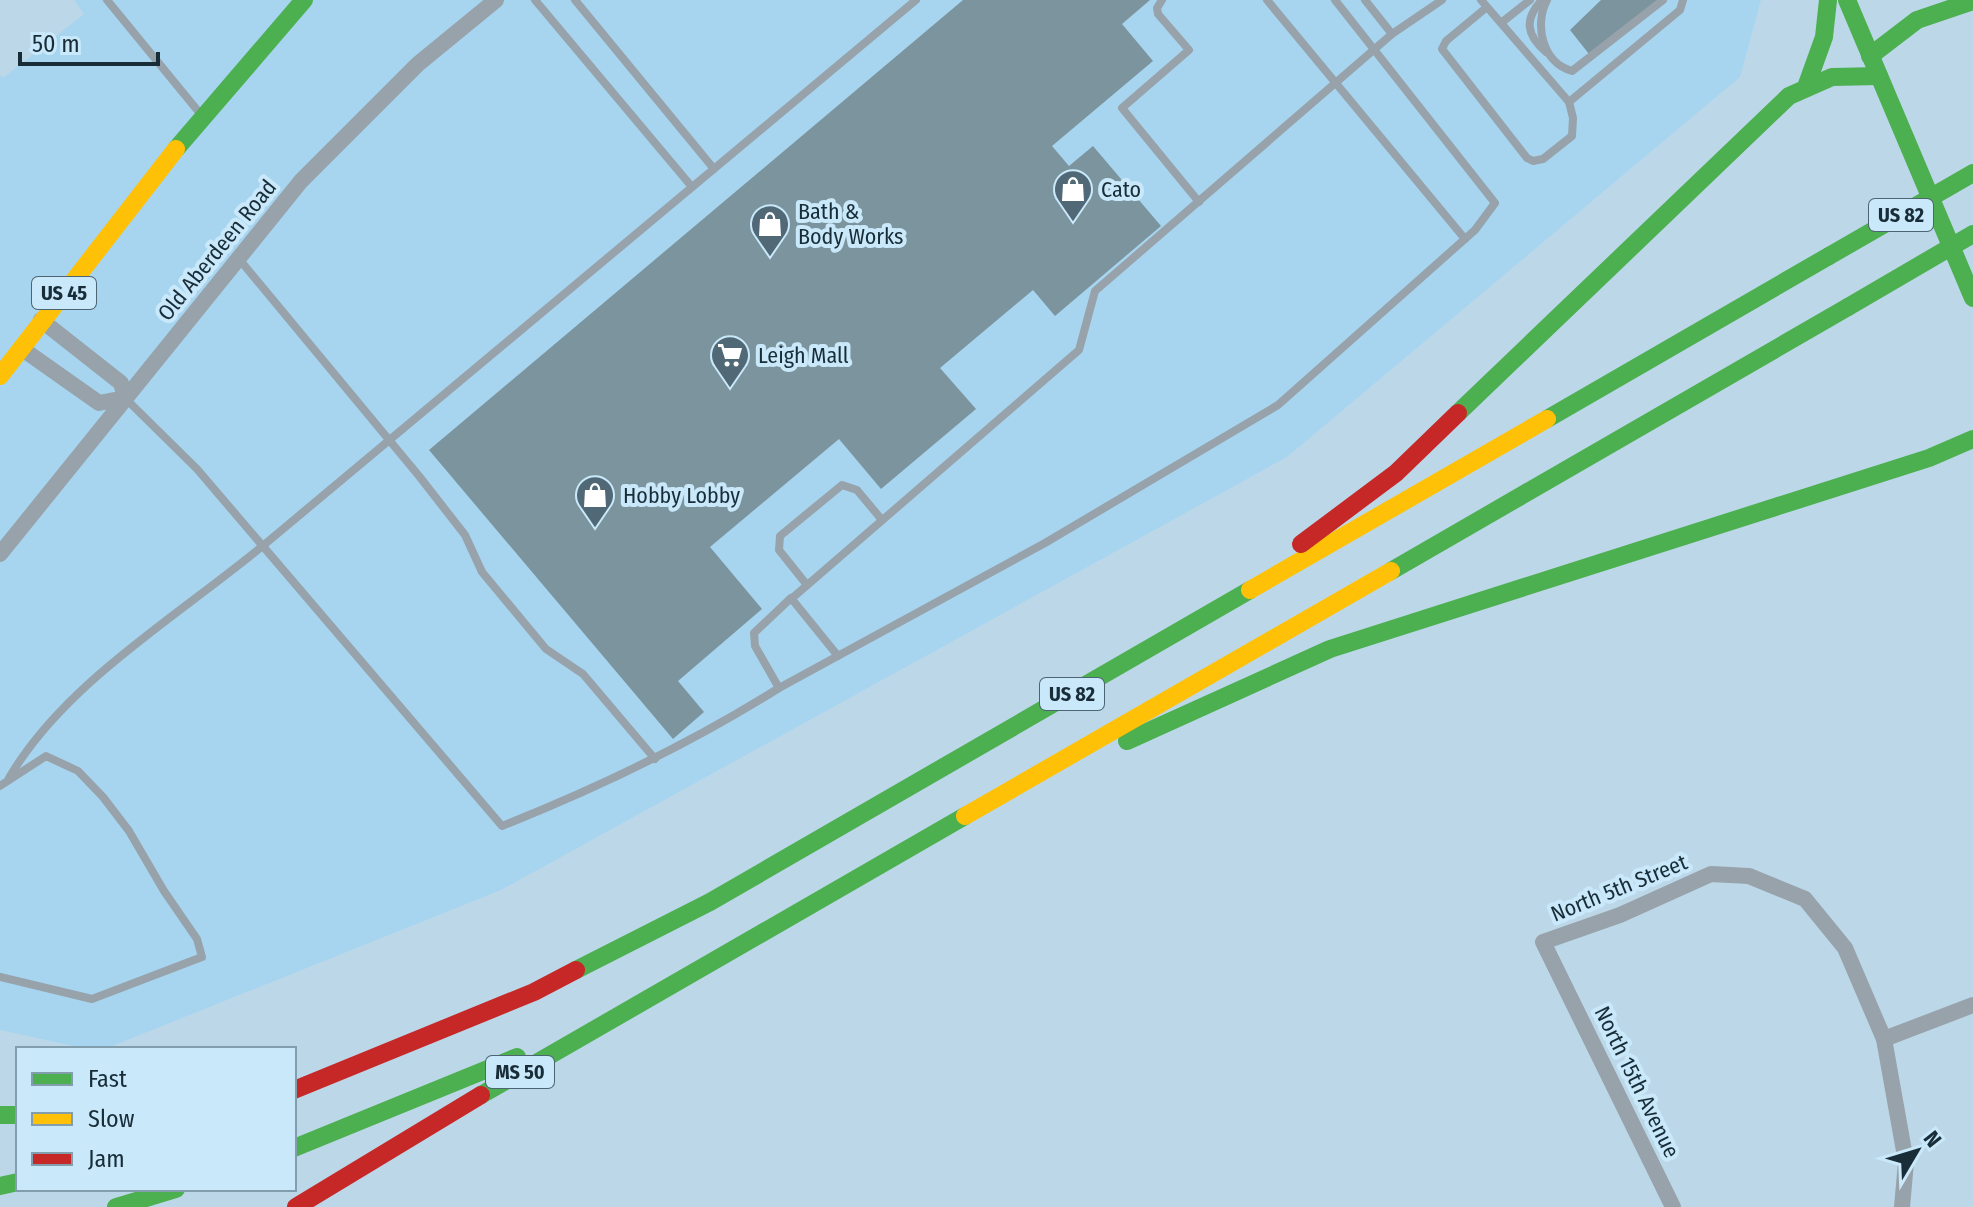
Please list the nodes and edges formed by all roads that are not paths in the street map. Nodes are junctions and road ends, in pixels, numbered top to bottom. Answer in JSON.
{"nodes":[{"id":1,"x":107,"y":0,"type":"edge"},
{"id":2,"x":304,"y":0,"type":"edge"},
{"id":3,"x":496,"y":0,"type":"edge"},
{"id":4,"x":535,"y":0,"type":"edge"},
{"id":5,"x":575,"y":0,"type":"edge"},
{"id":6,"x":916,"y":0,"type":"edge"},
{"id":7,"x":1162,"y":0,"type":"edge"},
{"id":8,"x":1267,"y":0,"type":"edge"},
{"id":9,"x":1335,"y":0,"type":"edge"},
{"id":10,"x":1365,"y":0,"type":"edge"},
{"id":11,"x":1442,"y":0,"type":"edge"},
{"id":12,"x":1530,"y":0,"type":"edge"},
{"id":13,"x":1544,"y":0,"type":"edge"},
{"id":14,"x":1663,"y":0,"type":"edge"},
{"id":15,"x":1683,"y":0,"type":"edge"},
{"id":16,"x":1828,"y":0,"type":"edge"},
{"id":17,"x":1847,"y":0,"type":"edge"},
{"id":18,"x":1973,"y":1,"type":"edge"},
{"id":19,"x":1484,"y":3,"type":"edge"},
{"id":20,"x":1925,"y":5,"type":"edge"},
{"id":21,"x":1501,"y":23,"type":"junction"},
{"id":22,"x":1392,"y":34,"type":"junction"},
{"id":23,"x":1376,"y":51,"type":"junction"},
{"id":24,"x":1870,"y":56,"type":"junction"},
{"id":25,"x":1879,"y":76,"type":"junction"},
{"id":26,"x":1337,"y":84,"type":"junction"},
{"id":27,"x":1806,"y":87,"type":"junction"},
{"id":28,"x":1569,"y":102,"type":"junction"},
{"id":29,"x":202,"y":115,"type":"junction"},
{"id":30,"x":714,"y":169,"type":"junction"},
{"id":31,"x":1973,"y":173,"type":"edge"},
{"id":32,"x":692,"y":187,"type":"junction"},
{"id":33,"x":1199,"y":202,"type":"junction"},
{"id":34,"x":1973,"y":234,"type":"edge"},
{"id":35,"x":1465,"y":239,"type":"junction"},
{"id":36,"x":238,"y":259,"type":"junction"},
{"id":37,"x":1973,"y":298,"type":"edge"},
{"id":38,"x":41,"y":320,"type":"junction"},
{"id":39,"x":21,"y":348,"type":"junction"},
{"id":40,"x":0,"y":376,"type":"edge"},
{"id":41,"x":125,"y":398,"type":"junction"},
{"id":42,"x":1973,"y":439,"type":"edge"},
{"id":43,"x":390,"y":440,"type":"junction"},
{"id":44,"x":1929,"y":458,"type":"junction"},
{"id":45,"x":1967,"y":460,"type":"dead end"},
{"id":46,"x":882,"y":520,"type":"junction"},
{"id":47,"x":263,"y":546,"type":"junction"},
{"id":48,"x":0,"y":554,"type":"edge"},
{"id":49,"x":807,"y":585,"type":"junction"},
{"id":50,"x":790,"y":600,"type":"junction"},
{"id":51,"x":1201,"y":621,"type":"junction"},
{"id":52,"x":838,"y":656,"type":"junction"},
{"id":53,"x":779,"y":688,"type":"junction"},
{"id":54,"x":655,"y":759,"type":"junction"},
{"id":55,"x":9,"y":778,"type":"junction"},
{"id":56,"x":0,"y":786,"type":"edge"},
{"id":57,"x":1009,"y":791,"type":"junction"},
{"id":58,"x":747,"y":942,"type":"junction"},
{"id":59,"x":0,"y":977,"type":"edge"},
{"id":60,"x":1560,"y":977,"type":"joint"},
{"id":61,"x":1973,"y":1005,"type":"edge"},
{"id":62,"x":1884,"y":1039,"type":"junction"},
{"id":63,"x":296,"y":1089,"type":"edge"},
{"id":64,"x":296,"y":1147,"type":"edge"},
{"id":65,"x":169,"y":1191,"type":"edge"},
{"id":66,"x":116,"y":1207,"type":"edge"},
{"id":67,"x":296,"y":1207,"type":"edge"},
{"id":68,"x":1673,"y":1207,"type":"edge"},
{"id":69,"x":1902,"y":1207,"type":"edge"}],
"edges":[{"from":1,"to":29,"type":"lane"},
{"from":2,"to":29,"type":"main road","number":"US 45"},
{"from":3,"to":36,"type":"street","name":"Old Aberdeen Road"},
{"from":4,"to":32,"type":"lane"},
{"from":5,"to":30,"type":"lane"},
{"from":6,"to":30,"type":"lane"},
{"from":7,"to":33,"type":"lane"},
{"from":8,"to":26,"type":"lane"},
{"from":9,"to":23,"type":"lane"},
{"from":10,"to":22,"type":"lane"},
{"from":11,"to":22,"type":"lane"},
{"from":12,"to":21,"type":"lane"},
{"from":13,"to":14,"type":"lane"},
{"from":15,"to":28,"type":"lane"},
{"from":16,"to":27,"type":"main road"},
{"from":17,"to":24,"type":"main road"},
{"from":18,"to":20,"type":"main road"},
{"from":19,"to":21,"type":"lane"},
{"from":19,"to":28,"type":"lane"},
{"from":20,"to":24,"type":"main road"},
{"from":21,"to":28,"type":"lane"},
{"from":22,"to":23,"type":"lane"},
{"from":23,"to":26,"type":"lane"},
{"from":23,"to":35,"type":"lane"},
{"from":24,"to":25,"type":"main road"},
{"from":25,"to":27,"type":"main road"},
{"from":25,"to":37,"type":"main road"},
{"from":26,"to":33,"type":"lane"},
{"from":26,"to":35,"type":"lane"},
{"from":27,"to":51,"type":"main road"},
{"from":29,"to":38,"type":"main road","number":"US 45"},
{"from":30,"to":32,"type":"lane"},
{"from":31,"to":51,"type":"main road","number":"US 82","bridge":true},
{"from":32,"to":43,"type":"lane"},
{"from":33,"to":46,"type":"lane"},
{"from":34,"to":57,"type":"main road","number":"US 82","bridge":true},
{"from":35,"to":52,"type":"lane"},
{"from":36,"to":41,"type":"street","name":"Old Aberdeen Road"},
{"from":36,"to":43,"type":"lane"},
{"from":38,"to":39,"type":"main road","number":"US 45"},
{"from":38,"to":41,"type":"street"},
{"from":39,"to":40,"type":"main road","number":"US 45"},
{"from":39,"to":41,"type":"street"},
{"from":41,"to":47,"type":"lane"},
{"from":41,"to":48,"type":"street","name":"Old Aberdeen Road"},
{"from":42,"to":44,"type":"main road"},
{"from":43,"to":47,"type":"lane"},
{"from":43,"to":54,"type":"lane"},
{"from":44,"to":45,"type":"main road"},
{"from":44,"to":57,"type":"main road"},
{"from":46,"to":49,"type":"lane"},
{"from":46,"to":49,"type":"lane"},
{"from":47,"to":54,"type":"lane"},
{"from":47,"to":55,"type":"lane"},
{"from":49,"to":50,"type":"lane"},
{"from":50,"to":52,"type":"lane"},
{"from":50,"to":53,"type":"lane"},
{"from":51,"to":63,"type":"main road","number":"US 82"},
{"from":52,"to":53,"type":"lane"},
{"from":53,"to":54,"type":"lane"},
{"from":55,"to":56,"type":"lane"},
{"from":55,"to":59,"type":"lane"},
{"from":57,"to":58,"type":"main road","number":"US 82"},
{"from":58,"to":64,"type":"main road","number":"US 82"},
{"from":58,"to":67,"type":"main road","number":"MS 50"},
{"from":60,"to":62,"type":"street","name":"North 5th Street"},
{"from":60,"to":68,"type":"street","name":"North 15th Avenue"},
{"from":61,"to":62,"type":"street"},
{"from":62,"to":69,"type":"street"},
{"from":65,"to":66,"type":"main road"}]}
